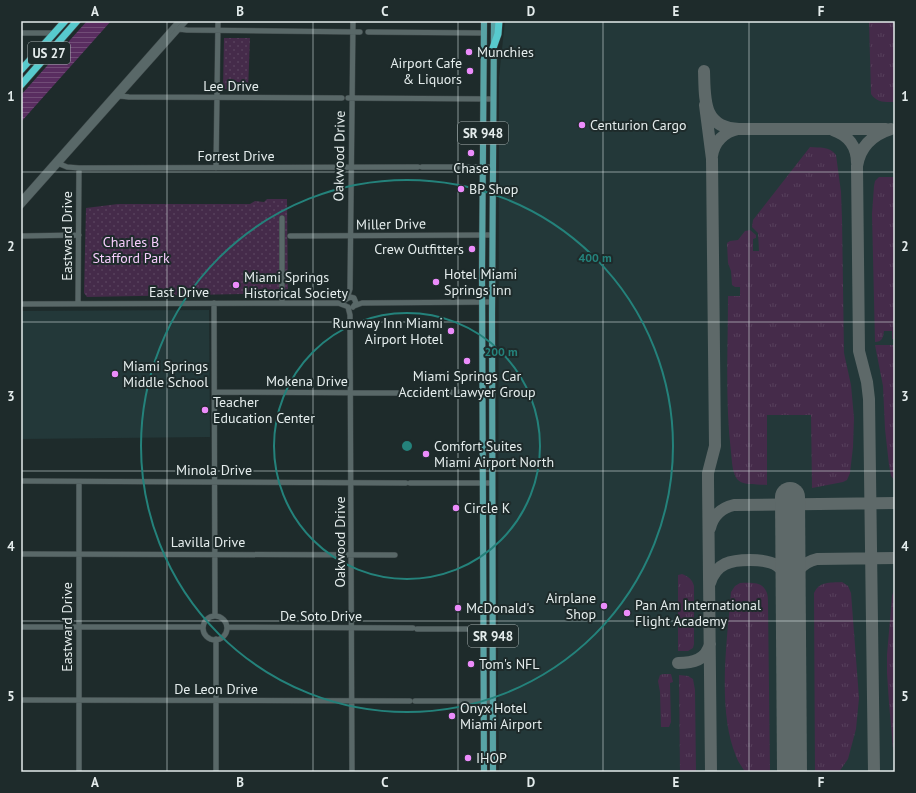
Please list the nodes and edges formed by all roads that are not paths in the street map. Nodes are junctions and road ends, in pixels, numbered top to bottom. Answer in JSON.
{"nodes":[{"id":1,"x":65,"y":21,"type":"edge"},
{"id":2,"x":77,"y":21,"type":"edge"},
{"id":3,"x":179,"y":21,"type":"edge"},
{"id":4,"x":186,"y":21,"type":"edge"},
{"id":5,"x":218,"y":21,"type":"edge"},
{"id":6,"x":353,"y":21,"type":"edge"},
{"id":7,"x":484,"y":21,"type":"edge"},
{"id":8,"x":494,"y":21,"type":"edge"},
{"id":9,"x":499,"y":21,"type":"edge"},
{"id":10,"x":178,"y":29,"type":"junction"},
{"id":11,"x":218,"y":30,"type":"junction"},
{"id":12,"x":353,"y":32,"type":"junction"},
{"id":13,"x":360,"y":32,"type":"dead end"},
{"id":14,"x":368,"y":32,"type":"dead end"},
{"id":15,"x":484,"y":32,"type":"junction"},
{"id":16,"x":21,"y":33,"type":"edge"},
{"id":17,"x":54,"y":33,"type":"junction"},
{"id":18,"x":493,"y":50,"type":"junction"},
{"id":19,"x":21,"y":70,"type":"edge"},
{"id":20,"x":21,"y":85,"type":"edge"},
{"id":21,"x":120,"y":96,"type":"junction"},
{"id":22,"x":217,"y":98,"type":"junction"},
{"id":23,"x":342,"y":98,"type":"dead end"},
{"id":24,"x":350,"y":98,"type":"junction"},
{"id":25,"x":483,"y":99,"type":"junction"},
{"id":26,"x":493,"y":99,"type":"junction"},
{"id":27,"x":57,"y":163,"type":"junction"},
{"id":28,"x":483,"y":167,"type":"junction"},
{"id":29,"x":492,"y":167,"type":"junction"},
{"id":30,"x":79,"y":168,"type":"junction"},
{"id":31,"x":216,"y":168,"type":"junction"},
{"id":32,"x":351,"y":168,"type":"junction"},
{"id":33,"x":21,"y":200,"type":"edge"},
{"id":34,"x":21,"y":206,"type":"edge"},
{"id":35,"x":282,"y":218,"type":"dead end"},
{"id":36,"x":79,"y":235,"type":"junction"},
{"id":37,"x":482,"y":235,"type":"junction"},
{"id":38,"x":492,"y":235,"type":"junction"},
{"id":39,"x":21,"y":236,"type":"edge"},
{"id":40,"x":290,"y":236,"type":"dead end"},
{"id":41,"x":351,"y":236,"type":"junction"},
{"id":42,"x":350,"y":290,"type":"junction"},
{"id":43,"x":346,"y":299,"type":"junction"},
{"id":44,"x":354,"y":299,"type":"junction"},
{"id":45,"x":482,"y":302,"type":"junction"},
{"id":46,"x":492,"y":302,"type":"junction"},
{"id":47,"x":214,"y":303,"type":"junction"},
{"id":48,"x":282,"y":303,"type":"junction"},
{"id":49,"x":338,"y":303,"type":"junction"},
{"id":50,"x":362,"y":303,"type":"junction"},
{"id":51,"x":21,"y":304,"type":"edge"},
{"id":52,"x":78,"y":304,"type":"junction"},
{"id":53,"x":350,"y":307,"type":"junction"},
{"id":54,"x":215,"y":392,"type":"junction"},
{"id":55,"x":482,"y":392,"type":"junction"},
{"id":56,"x":492,"y":392,"type":"junction"},
{"id":57,"x":351,"y":393,"type":"junction"},
{"id":58,"x":398,"y":393,"type":"dead end"},
{"id":59,"x":405,"y":393,"type":"dead end"},
{"id":60,"x":21,"y":482,"type":"edge"},
{"id":61,"x":79,"y":482,"type":"junction"},
{"id":62,"x":215,"y":482,"type":"junction"},
{"id":63,"x":352,"y":483,"type":"junction"},
{"id":64,"x":483,"y":483,"type":"junction"},
{"id":65,"x":492,"y":483,"type":"junction"},
{"id":66,"x":21,"y":554,"type":"edge"},
{"id":67,"x":79,"y":554,"type":"junction"},
{"id":68,"x":215,"y":554,"type":"junction"},
{"id":69,"x":351,"y":555,"type":"junction"},
{"id":70,"x":395,"y":555,"type":"dead end"},
{"id":71,"x":483,"y":571,"type":"junction"},
{"id":72,"x":492,"y":571,"type":"junction"},
{"id":73,"x":215,"y":616,"type":"junction"},
{"id":74,"x":21,"y":627,"type":"edge"},
{"id":75,"x":80,"y":627,"type":"junction"},
{"id":76,"x":228,"y":627,"type":"junction"},
{"id":77,"x":203,"y":628,"type":"junction"},
{"id":78,"x":352,"y":628,"type":"junction"},
{"id":79,"x":483,"y":629,"type":"junction"},
{"id":80,"x":216,"y":639,"type":"junction"},
{"id":81,"x":493,"y":655,"type":"junction"},
{"id":82,"x":21,"y":700,"type":"edge"},
{"id":83,"x":80,"y":700,"type":"junction"},
{"id":84,"x":216,"y":701,"type":"junction"},
{"id":85,"x":352,"y":701,"type":"junction"},
{"id":86,"x":484,"y":701,"type":"junction"},
{"id":87,"x":493,"y":701,"type":"junction"},
{"id":88,"x":79,"y":772,"type":"edge"},
{"id":89,"x":216,"y":772,"type":"edge"},
{"id":90,"x":352,"y":772,"type":"edge"},
{"id":91,"x":484,"y":772,"type":"edge"},
{"id":92,"x":493,"y":772,"type":"edge"}],
"edges":[{"from":1,"to":17,"type":"highway","number":"US 27"},
{"from":2,"to":20,"type":"highway","number":"US 27"},
{"from":3,"to":27,"type":"street"},
{"from":4,"to":10,"type":"street"},
{"from":5,"to":11,"type":"street"},
{"from":6,"to":12,"type":"street","name":"Oakwood Drive"},
{"from":7,"to":15,"type":"main road","number":"SR 948"},
{"from":8,"to":18,"type":"main road","number":"SR 948"},
{"from":9,"to":18,"type":"highway"},
{"from":10,"to":11,"type":"street"},
{"from":10,"to":21,"type":"street"},
{"from":11,"to":12,"type":"street"},
{"from":11,"to":22,"type":"street"},
{"from":12,"to":13,"type":"street"},
{"from":12,"to":24,"type":"street","name":"Oakwood Drive"},
{"from":14,"to":15,"type":"street"},
{"from":15,"to":18,"type":"main road"},
{"from":15,"to":25,"type":"main road","number":"SR 948"},
{"from":16,"to":17,"type":"street"},
{"from":17,"to":19,"type":"highway","number":"US 27"},
{"from":18,"to":26,"type":"main road","number":"SR 948"},
{"from":21,"to":22,"type":"street","name":"Lee Drive"},
{"from":21,"to":27,"type":"street"},
{"from":22,"to":23,"type":"street","name":"Lee Drive"},
{"from":22,"to":31,"type":"street"},
{"from":24,"to":25,"type":"street"},
{"from":24,"to":32,"type":"street","name":"Oakwood Drive"},
{"from":25,"to":26,"type":"street"},
{"from":25,"to":28,"type":"main road","number":"SR 948"},
{"from":26,"to":29,"type":"main road","number":"SR 948"},
{"from":27,"to":30,"type":"street","name":"Forrest Drive"},
{"from":27,"to":33,"type":"street"},
{"from":27,"to":34,"type":"street"},
{"from":28,"to":29,"type":"street","name":"Forrest Drive"},
{"from":28,"to":32,"type":"street","name":"Forrest Drive"},
{"from":28,"to":37,"type":"main road","number":"SR 948"},
{"from":29,"to":38,"type":"main road","number":"SR 948"},
{"from":30,"to":31,"type":"street","name":"Forrest Drive"},
{"from":30,"to":36,"type":"street","name":"Eastward Drive"},
{"from":31,"to":32,"type":"street","name":"Forrest Drive"},
{"from":32,"to":41,"type":"street","name":"Oakwood Drive"},
{"from":35,"to":48,"type":"street"},
{"from":36,"to":39,"type":"street"},
{"from":36,"to":52,"type":"street","name":"Eastward Drive"},
{"from":37,"to":38,"type":"street","name":"Miller Drive"},
{"from":37,"to":41,"type":"street","name":"Miller Drive"},
{"from":37,"to":45,"type":"main road","number":"SR 948"},
{"from":38,"to":46,"type":"main road","number":"SR 948"},
{"from":40,"to":41,"type":"street","name":"Miller Drive"},
{"from":41,"to":42,"type":"street","name":"Oakwood Drive"},
{"from":42,"to":43,"type":"street","name":"Oakwood Drive"},
{"from":42,"to":44,"type":"street","name":"Oakwood Drive"},
{"from":43,"to":44,"type":"street"},
{"from":43,"to":49,"type":"street","name":"East Drive"},
{"from":43,"to":53,"type":"street","name":"Oakwood Drive"},
{"from":44,"to":50,"type":"street"},
{"from":44,"to":53,"type":"street"},
{"from":45,"to":46,"type":"street"},
{"from":45,"to":50,"type":"street"},
{"from":45,"to":55,"type":"main road","number":"SR 948"},
{"from":46,"to":56,"type":"main road","number":"SR 948"},
{"from":47,"to":48,"type":"street","name":"East Drive"},
{"from":47,"to":52,"type":"street","name":"East Drive"},
{"from":47,"to":54,"type":"street"},
{"from":48,"to":49,"type":"street","name":"East Drive"},
{"from":49,"to":53,"type":"street","name":"East Drive"},
{"from":50,"to":53,"type":"street"},
{"from":51,"to":52,"type":"street","name":"East Drive"},
{"from":53,"to":57,"type":"street","name":"Oakwood Drive"},
{"from":54,"to":57,"type":"street","name":"Mokena Drive"},
{"from":54,"to":62,"type":"street"},
{"from":55,"to":56,"type":"street"},
{"from":55,"to":59,"type":"street"},
{"from":55,"to":64,"type":"main road","number":"SR 948"},
{"from":56,"to":65,"type":"main road","number":"SR 948"},
{"from":57,"to":58,"type":"street","name":"Mokena Drive"},
{"from":57,"to":63,"type":"street","name":"Oakwood Drive"},
{"from":60,"to":61,"type":"street","name":"Minola Drive"},
{"from":61,"to":62,"type":"street","name":"Minola Drive"},
{"from":61,"to":67,"type":"street","name":"Eastward Drive"},
{"from":62,"to":63,"type":"street","name":"Minola Drive"},
{"from":62,"to":68,"type":"street"},
{"from":63,"to":64,"type":"street","name":"Minola Drive"},
{"from":63,"to":69,"type":"street","name":"Oakwood Drive"},
{"from":64,"to":65,"type":"street","name":"Minola Drive"},
{"from":64,"to":71,"type":"main road","number":"SR 948"},
{"from":65,"to":72,"type":"main road","number":"SR 948"},
{"from":66,"to":67,"type":"street","name":"Lavilla Drive"},
{"from":67,"to":68,"type":"street","name":"Lavilla Drive"},
{"from":67,"to":75,"type":"street","name":"Eastward Drive"},
{"from":68,"to":69,"type":"street","name":"Lavilla Drive"},
{"from":68,"to":73,"type":"street"},
{"from":69,"to":70,"type":"street","name":"Lavilla Drive"},
{"from":69,"to":78,"type":"street","name":"Oakwood Drive"},
{"from":71,"to":72,"type":"main road"},
{"from":71,"to":79,"type":"main road","number":"SR 948"},
{"from":72,"to":81,"type":"main road","number":"SR 948"},
{"from":73,"to":76,"type":"street"},
{"from":73,"to":77,"type":"street"},
{"from":74,"to":75,"type":"street"},
{"from":75,"to":77,"type":"street"},
{"from":75,"to":83,"type":"street","name":"Eastward Drive"},
{"from":76,"to":78,"type":"street","name":"De Soto Drive"},
{"from":76,"to":80,"type":"street"},
{"from":77,"to":80,"type":"street"},
{"from":78,"to":79,"type":"street","name":"De Soto Drive"},
{"from":78,"to":85,"type":"street","name":"Oakwood Drive"},
{"from":79,"to":81,"type":"main road"},
{"from":79,"to":86,"type":"main road","number":"SR 948"},
{"from":80,"to":84,"type":"street"},
{"from":81,"to":87,"type":"main road","number":"SR 948"},
{"from":82,"to":83,"type":"street","name":"De Leon Drive"},
{"from":83,"to":84,"type":"street","name":"De Leon Drive"},
{"from":83,"to":88,"type":"street","name":"Eastward Drive"},
{"from":84,"to":85,"type":"street","name":"De Leon Drive"},
{"from":84,"to":89,"type":"street"},
{"from":85,"to":86,"type":"street","name":"De Leon Drive"},
{"from":85,"to":90,"type":"street","name":"Oakwood Drive"},
{"from":86,"to":87,"type":"street","name":"De Leon Drive"},
{"from":86,"to":91,"type":"main road","number":"SR 948"},
{"from":87,"to":92,"type":"main road","number":"SR 948"}]}
